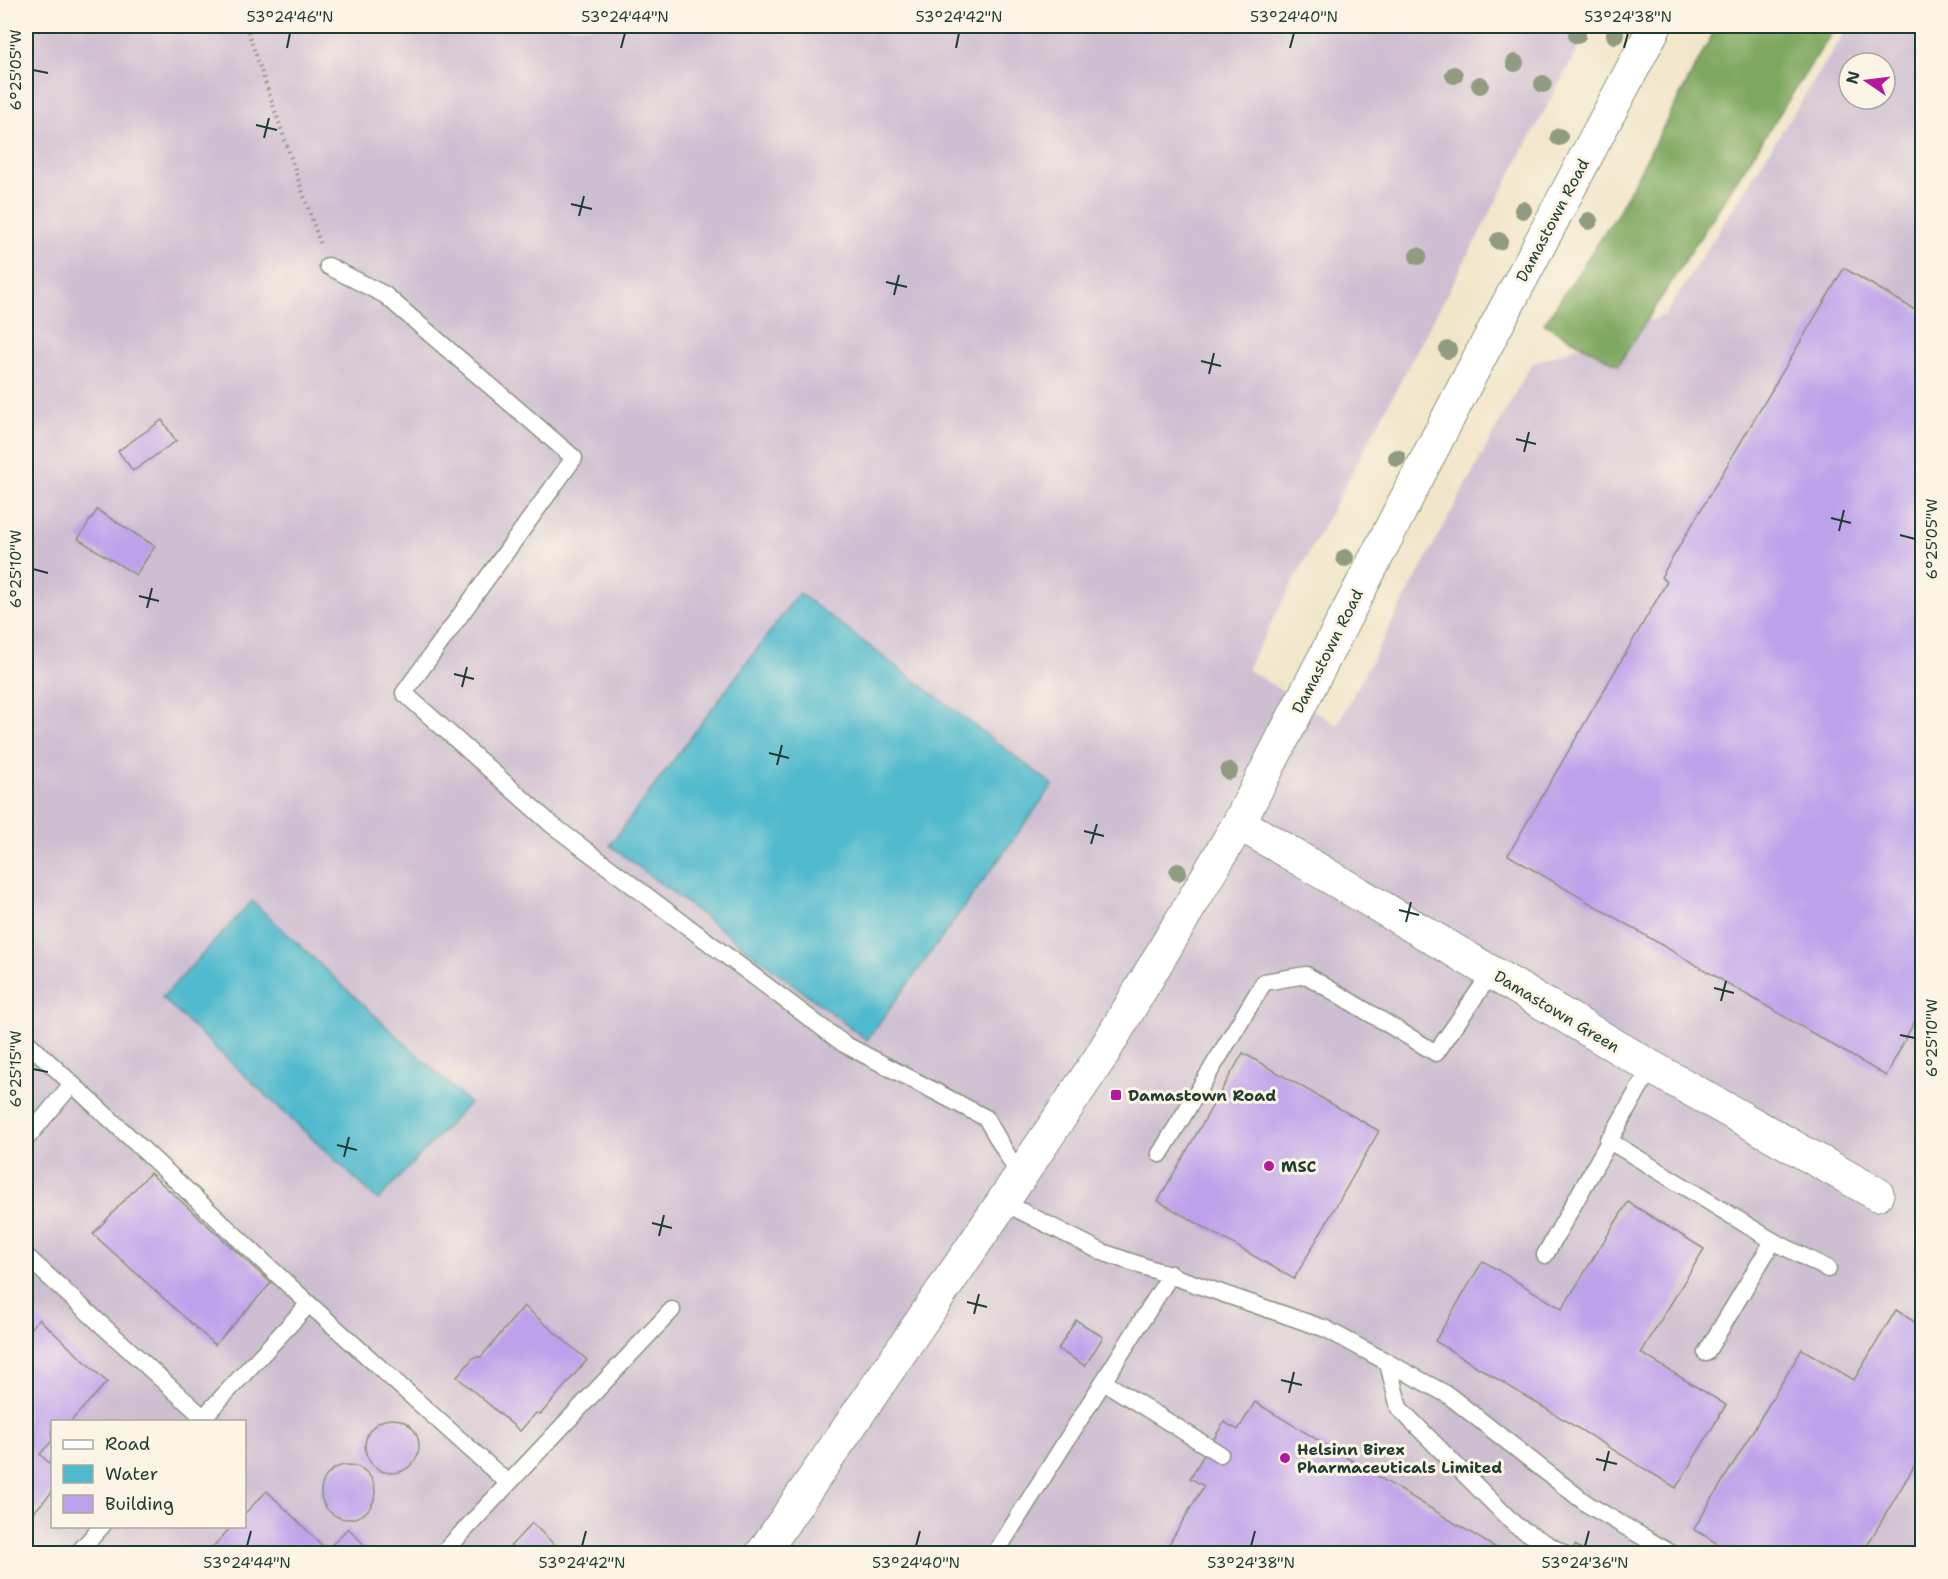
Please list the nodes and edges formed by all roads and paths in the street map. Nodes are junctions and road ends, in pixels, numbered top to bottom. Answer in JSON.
{"nodes":[{"id":1,"x":246,"y":26,"type":"edge"},
{"id":2,"x":1655,"y":26,"type":"edge"},
{"id":3,"x":328,"y":266,"type":"joint"},
{"id":4,"x":1239,"y":823,"type":"junction"},
{"id":5,"x":1492,"y":972,"type":"junction"},
{"id":6,"x":26,"y":1041,"type":"edge"},
{"id":7,"x":1651,"y":1067,"type":"junction"},
{"id":8,"x":72,"y":1084,"type":"junction"},
{"id":9,"x":26,"y":1139,"type":"edge"},
{"id":10,"x":1608,"y":1140,"type":"junction"},
{"id":11,"x":1160,"y":1154,"type":"dead end"},
{"id":12,"x":1011,"y":1189,"type":"junction"},
{"id":13,"x":1877,"y":1194,"type":"dead end"},
{"id":14,"x":1773,"y":1241,"type":"junction"},
{"id":15,"x":1545,"y":1255,"type":"dead end"},
{"id":16,"x":26,"y":1256,"type":"edge"},
{"id":17,"x":1828,"y":1269,"type":"dead end"},
{"id":18,"x":1172,"y":1274,"type":"junction"},
{"id":19,"x":309,"y":1304,"type":"junction"},
{"id":20,"x":672,"y":1310,"type":"dead end"},
{"id":21,"x":1706,"y":1353,"type":"dead end"},
{"id":22,"x":1388,"y":1363,"type":"junction"},
{"id":23,"x":1104,"y":1382,"type":"junction"},
{"id":24,"x":201,"y":1420,"type":"edge"},
{"id":25,"x":1220,"y":1454,"type":"dead end"},
{"id":26,"x":507,"y":1482,"type":"junction"},
{"id":27,"x":101,"y":1528,"type":"edge"},
{"id":28,"x":77,"y":1554,"type":"edge"},
{"id":29,"x":442,"y":1554,"type":"edge"},
{"id":30,"x":762,"y":1554,"type":"edge"},
{"id":31,"x":996,"y":1554,"type":"edge"},
{"id":32,"x":1563,"y":1554,"type":"edge"},
{"id":33,"x":1672,"y":1554,"type":"edge"}],
"edges":[{"from":1,"to":3,"type":"path"},
{"from":2,"to":4,"type":"street","name":"Damastown Road"},
{"from":3,"to":12,"type":"lane"},
{"from":4,"to":5,"type":"street","name":"Damastown Green"},
{"from":4,"to":12,"type":"street","name":"Damastown Road"},
{"from":5,"to":7,"type":"street","name":"Damastown Green"},
{"from":5,"to":11,"type":"lane"},
{"from":6,"to":8,"type":"lane"},
{"from":7,"to":10,"type":"lane"},
{"from":7,"to":13,"type":"street","name":"Damastown Green"},
{"from":8,"to":9,"type":"lane"},
{"from":8,"to":19,"type":"lane"},
{"from":10,"to":14,"type":"lane"},
{"from":10,"to":15,"type":"lane"},
{"from":12,"to":18,"type":"lane"},
{"from":12,"to":30,"type":"street","name":"Damastown Road"},
{"from":14,"to":17,"type":"lane"},
{"from":14,"to":21,"type":"lane"},
{"from":16,"to":24,"type":"lane"},
{"from":18,"to":22,"type":"lane"},
{"from":18,"to":23,"type":"lane"},
{"from":19,"to":24,"type":"lane"},
{"from":19,"to":26,"type":"lane"},
{"from":20,"to":26,"type":"lane"},
{"from":22,"to":32,"type":"lane"},
{"from":22,"to":33,"type":"lane"},
{"from":23,"to":25,"type":"lane"},
{"from":23,"to":31,"type":"lane"},
{"from":26,"to":29,"type":"lane"},
{"from":27,"to":28,"type":"lane"}]}
